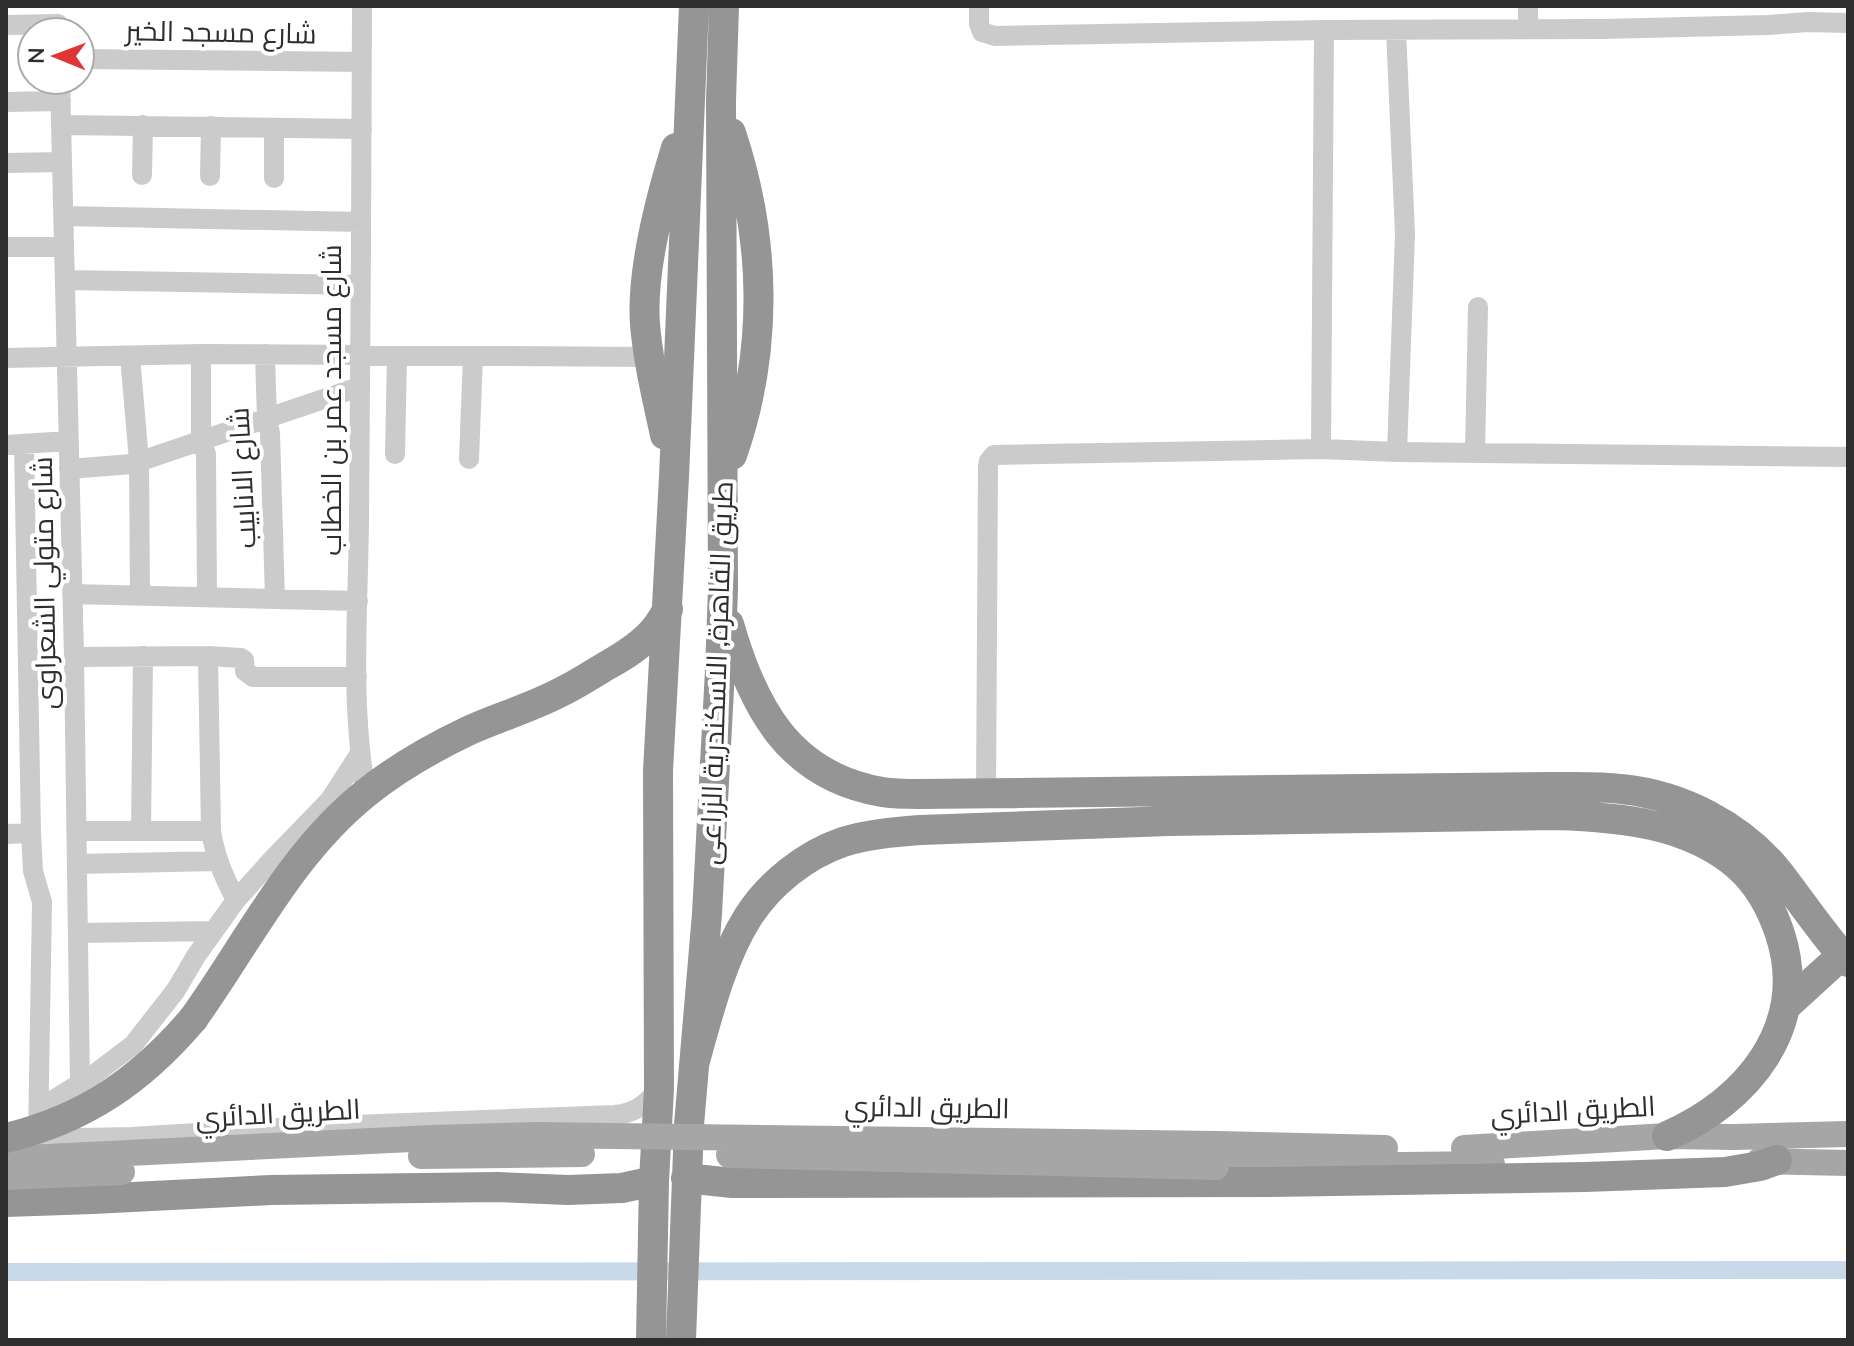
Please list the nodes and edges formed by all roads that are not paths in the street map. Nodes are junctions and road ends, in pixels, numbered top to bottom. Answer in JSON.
{"nodes":[{"id":1,"x":362,"y":6,"type":"edge"},
{"id":2,"x":694,"y":6,"type":"edge"},
{"id":3,"x":724,"y":6,"type":"edge"},
{"id":4,"x":979,"y":6,"type":"edge"},
{"id":5,"x":1528,"y":6,"type":"edge"},
{"id":6,"x":1676,"y":16,"type":"edge"},
{"id":7,"x":1848,"y":23,"type":"edge"},
{"id":8,"x":1528,"y":29,"type":"junction"},
{"id":9,"x":1324,"y":30,"type":"junction"},
{"id":10,"x":1396,"y":30,"type":"junction"},
{"id":11,"x":96,"y":59,"type":"edge"},
{"id":12,"x":362,"y":62,"type":"junction"},
{"id":13,"x":61,"y":96,"type":"edge"},
{"id":14,"x":61,"y":101,"type":"junction"},
{"id":15,"x":6,"y":102,"type":"edge"},
{"id":16,"x":691,"y":104,"type":"junction"},
{"id":17,"x":61,"y":125,"type":"junction"},
{"id":18,"x":143,"y":125,"type":"junction"},
{"id":19,"x":211,"y":126,"type":"junction"},
{"id":20,"x":274,"y":128,"type":"junction"},
{"id":21,"x":362,"y":129,"type":"junction"},
{"id":22,"x":62,"y":162,"type":"junction"},
{"id":23,"x":6,"y":163,"type":"edge"},
{"id":24,"x":142,"y":175,"type":"dead end"},
{"id":25,"x":210,"y":176,"type":"dead end"},
{"id":26,"x":274,"y":178,"type":"dead end"},
{"id":27,"x":64,"y":216,"type":"junction"},
{"id":28,"x":360,"y":222,"type":"junction"},
{"id":29,"x":6,"y":247,"type":"edge"},
{"id":30,"x":64,"y":247,"type":"junction"},
{"id":31,"x":65,"y":280,"type":"junction"},
{"id":32,"x":360,"y":285,"type":"junction"},
{"id":33,"x":1478,"y":307,"type":"dead end"},
{"id":34,"x":201,"y":354,"type":"junction"},
{"id":35,"x":265,"y":354,"type":"junction"},
{"id":36,"x":359,"y":355,"type":"junction"},
{"id":37,"x":130,"y":356,"type":"junction"},
{"id":38,"x":397,"y":356,"type":"junction"},
{"id":39,"x":473,"y":356,"type":"junction"},
{"id":40,"x":67,"y":357,"type":"junction"},
{"id":41,"x":650,"y":357,"type":"junction"},
{"id":42,"x":6,"y":358,"type":"edge"},
{"id":43,"x":359,"y":387,"type":"junction"},
{"id":44,"x":267,"y":419,"type":"junction"},
{"id":45,"x":69,"y":441,"type":"junction"},
{"id":46,"x":201,"y":441,"type":"junction"},
{"id":47,"x":15,"y":444,"type":"edge"},
{"id":48,"x":1321,"y":449,"type":"junction"},
{"id":49,"x":1397,"y":452,"type":"junction"},
{"id":50,"x":1475,"y":453,"type":"junction"},
{"id":51,"x":395,"y":454,"type":"dead end"},
{"id":52,"x":1848,"y":457,"type":"edge"},
{"id":53,"x":469,"y":459,"type":"dead end"},
{"id":54,"x":139,"y":461,"type":"junction"},
{"id":55,"x":69,"y":469,"type":"junction"},
{"id":56,"x":674,"y":477,"type":"junction"},
{"id":57,"x":723,"y":589,"type":"junction"},
{"id":58,"x":72,"y":594,"type":"junction"},
{"id":59,"x":140,"y":596,"type":"junction"},
{"id":60,"x":207,"y":597,"type":"junction"},
{"id":61,"x":275,"y":599,"type":"junction"},
{"id":62,"x":358,"y":601,"type":"junction"},
{"id":63,"x":668,"y":609,"type":"junction"},
{"id":64,"x":143,"y":656,"type":"junction"},
{"id":65,"x":208,"y":656,"type":"junction"},
{"id":66,"x":74,"y":657,"type":"junction"},
{"id":67,"x":357,"y":677,"type":"junction"},
{"id":68,"x":16,"y":688,"type":"edge"},
{"id":69,"x":359,"y":755,"type":"junction"},
{"id":70,"x":1168,"y":791,"type":"junction"},
{"id":71,"x":366,"y":793,"type":"junction"},
{"id":72,"x":986,"y":795,"type":"junction"},
{"id":73,"x":1169,"y":821,"type":"junction"},
{"id":74,"x":76,"y":831,"type":"junction"},
{"id":75,"x":141,"y":831,"type":"junction"},
{"id":76,"x":211,"y":831,"type":"junction"},
{"id":77,"x":31,"y":833,"type":"junction"},
{"id":78,"x":6,"y":834,"type":"edge"},
{"id":79,"x":218,"y":861,"type":"junction"},
{"id":80,"x":77,"y":864,"type":"junction"},
{"id":81,"x":236,"y":900,"type":"junction"},
{"id":82,"x":213,"y":931,"type":"junction"},
{"id":83,"x":78,"y":933,"type":"junction"},
{"id":84,"x":1845,"y":958,"type":"edge"},
{"id":85,"x":1785,"y":1007,"type":"junction"},
{"id":86,"x":695,"y":1061,"type":"junction"},
{"id":87,"x":80,"y":1084,"type":"junction"},
{"id":88,"x":659,"y":1089,"type":"junction"},
{"id":89,"x":39,"y":1109,"type":"junction"},
{"id":90,"x":1848,"y":1134,"type":"edge"},
{"id":91,"x":1667,"y":1136,"type":"junction"},
{"id":92,"x":6,"y":1139,"type":"edge"},
{"id":93,"x":38,"y":1139,"type":"junction"},
{"id":94,"x":1216,"y":1155,"type":"junction"},
{"id":95,"x":6,"y":1159,"type":"edge"},
{"id":96,"x":1777,"y":1160,"type":"junction"},
{"id":97,"x":1848,"y":1163,"type":"edge"},
{"id":98,"x":6,"y":1177,"type":"edge"},
{"id":99,"x":686,"y":1183,"type":"junction"},
{"id":100,"x":654,"y":1184,"type":"junction"},
{"id":101,"x":6,"y":1202,"type":"edge"},
{"id":102,"x":651,"y":1340,"type":"edge"},
{"id":103,"x":681,"y":1340,"type":"edge"}],
"edges":[{"from":1,"to":12,"type":"street","name":"شارع مسجد عمر بن الخطاب"},
{"from":2,"to":16,"type":"highway","name":"طريق القاهرة, الاسكندرية الزراعى"},
{"from":3,"to":57,"type":"highway","name":"طريق القاهرة, الاسكندرية الزراعى"},
{"from":4,"to":9,"type":"street"},
{"from":5,"to":8,"type":"street"},
{"from":6,"to":7,"type":"street"},
{"from":6,"to":8,"type":"street"},
{"from":8,"to":10,"type":"street"},
{"from":9,"to":10,"type":"street"},
{"from":9,"to":48,"type":"street"},
{"from":10,"to":49,"type":"street"},
{"from":11,"to":12,"type":"street","name":"شارع مسجد الخير"},
{"from":12,"to":21,"type":"street","name":"شارع مسجد عمر بن الخطاب"},
{"from":13,"to":14,"type":"street","name":"شارع متولي الشعراوى"},
{"from":14,"to":15,"type":"street"},
{"from":14,"to":17,"type":"street","name":"شارع متولي الشعراوى"},
{"from":16,"to":41,"type":"highway"},
{"from":16,"to":56,"type":"highway","name":"طريق القاهرة, الاسكندرية الزراعى"},
{"from":17,"to":18,"type":"street"},
{"from":17,"to":22,"type":"street","name":"شارع متولي الشعراوى"},
{"from":18,"to":19,"type":"street"},
{"from":18,"to":24,"type":"street"},
{"from":19,"to":20,"type":"street"},
{"from":19,"to":25,"type":"street"},
{"from":20,"to":21,"type":"street"},
{"from":20,"to":26,"type":"street"},
{"from":21,"to":28,"type":"street","name":"شارع مسجد عمر بن الخطاب"},
{"from":22,"to":23,"type":"street"},
{"from":22,"to":27,"type":"street","name":"شارع متولي الشعراوى"},
{"from":27,"to":28,"type":"street"},
{"from":27,"to":30,"type":"street","name":"شارع متولي الشعراوى"},
{"from":28,"to":32,"type":"street","name":"شارع مسجد عمر بن الخطاب"},
{"from":29,"to":30,"type":"street"},
{"from":30,"to":31,"type":"street","name":"شارع متولي الشعراوى"},
{"from":31,"to":32,"type":"street"},
{"from":31,"to":40,"type":"street","name":"شارع متولي الشعراوى"},
{"from":32,"to":36,"type":"street","name":"شارع مسجد عمر بن الخطاب"},
{"from":33,"to":50,"type":"street"},
{"from":34,"to":35,"type":"street"},
{"from":34,"to":37,"type":"street"},
{"from":34,"to":46,"type":"street"},
{"from":35,"to":36,"type":"street"},
{"from":35,"to":44,"type":"street","name":"شارع الانابيب"},
{"from":36,"to":38,"type":"street"},
{"from":36,"to":43,"type":"street","name":"شارع مسجد عمر بن الخطاب"},
{"from":37,"to":40,"type":"street"},
{"from":37,"to":54,"type":"street"},
{"from":38,"to":39,"type":"street"},
{"from":38,"to":51,"type":"street"},
{"from":39,"to":41,"type":"street"},
{"from":39,"to":53,"type":"street"},
{"from":40,"to":42,"type":"street"},
{"from":40,"to":45,"type":"street","name":"شارع متولي الشعراوى"},
{"from":41,"to":56,"type":"highway"},
{"from":43,"to":44,"type":"street"},
{"from":43,"to":62,"type":"street","name":"شارع مسجد عمر بن الخطاب"},
{"from":44,"to":46,"type":"street"},
{"from":44,"to":61,"type":"street","name":"شارع الانابيب"},
{"from":45,"to":47,"type":"street"},
{"from":45,"to":55,"type":"street","name":"شارع متولي الشعراوى"},
{"from":46,"to":54,"type":"street"},
{"from":46,"to":60,"type":"street"},
{"from":47,"to":68,"type":"street"},
{"from":48,"to":49,"type":"street"},
{"from":48,"to":72,"type":"street"},
{"from":49,"to":50,"type":"street"},
{"from":50,"to":52,"type":"street"},
{"from":54,"to":55,"type":"street"},
{"from":54,"to":59,"type":"street"},
{"from":55,"to":58,"type":"street","name":"شارع متولي الشعراوى"},
{"from":56,"to":63,"type":"highway","name":"طريق القاهرة, الاسكندرية الزراعى"},
{"from":57,"to":72,"type":"highway"},
{"from":57,"to":86,"type":"highway","name":"طريق القاهرة, الاسكندرية الزراعى"},
{"from":58,"to":59,"type":"street"},
{"from":58,"to":66,"type":"street","name":"شارع متولي الشعراوى"},
{"from":59,"to":60,"type":"street"},
{"from":60,"to":61,"type":"street"},
{"from":61,"to":62,"type":"street"},
{"from":62,"to":67,"type":"street","name":"شارع مسجد عمر بن الخطاب"},
{"from":63,"to":71,"type":"highway"},
{"from":63,"to":88,"type":"highway","name":"طريق القاهرة, الاسكندرية الزراعى"},
{"from":64,"to":65,"type":"street"},
{"from":64,"to":66,"type":"street"},
{"from":64,"to":75,"type":"street"},
{"from":65,"to":67,"type":"street"},
{"from":65,"to":76,"type":"street"},
{"from":66,"to":74,"type":"street","name":"شارع متولي الشعراوى"},
{"from":67,"to":69,"type":"street","name":"شارع مسجد عمر بن الخطاب"},
{"from":68,"to":77,"type":"street"},
{"from":69,"to":71,"type":"street","name":"شارع مسجد عمر بن الخطاب"},
{"from":69,"to":81,"type":"street"},
{"from":70,"to":72,"type":"highway"},
{"from":70,"to":73,"type":"highway"},
{"from":70,"to":84,"type":"highway"},
{"from":71,"to":92,"type":"highway","bridge":true},
{"from":73,"to":85,"type":"highway"},
{"from":73,"to":86,"type":"highway"},
{"from":74,"to":75,"type":"street"},
{"from":74,"to":80,"type":"street","name":"شارع متولي الشعراوى"},
{"from":75,"to":76,"type":"street"},
{"from":76,"to":79,"type":"street"},
{"from":77,"to":78,"type":"street"},
{"from":77,"to":89,"type":"street"},
{"from":79,"to":80,"type":"street"},
{"from":79,"to":81,"type":"street"},
{"from":80,"to":83,"type":"street","name":"شارع متولي الشعراوى"},
{"from":81,"to":82,"type":"street"},
{"from":82,"to":83,"type":"street"},
{"from":82,"to":87,"type":"street"},
{"from":83,"to":87,"type":"street","name":"شارع متولي الشعراوى"},
{"from":84,"to":85,"type":"highway"},
{"from":85,"to":91,"type":"highway"},
{"from":86,"to":99,"type":"highway","name":"طريق القاهرة, الاسكندرية الزراعى"},
{"from":87,"to":89,"type":"street"},
{"from":88,"to":93,"type":"street"},
{"from":88,"to":100,"type":"highway","name":"طريق القاهرة, الاسكندرية الزراعى"},
{"from":89,"to":93,"type":"street"},
{"from":90,"to":91,"type":"main road","name":"الطريق الدائري"},
{"from":91,"to":94,"type":"main road","name":"الطريق الدائري"},
{"from":92,"to":93,"type":"street"},
{"from":94,"to":95,"type":"main road","name":"الطريق الدائري","bridge":true},
{"from":94,"to":96,"type":"main road","name":"الطريق الدائري"},
{"from":94,"to":98,"type":"main road","name":"الطريق الدائري","bridge":true},
{"from":96,"to":97,"type":"main road","name":"الطريق الدائري"},
{"from":96,"to":99,"type":"highway"},
{"from":99,"to":103,"type":"highway","name":"طريق القاهرة, الاسكندرية الزراعى"},
{"from":100,"to":101,"type":"highway"},
{"from":100,"to":102,"type":"highway","name":"طريق القاهرة, الاسكندرية الزراعى"}]}
